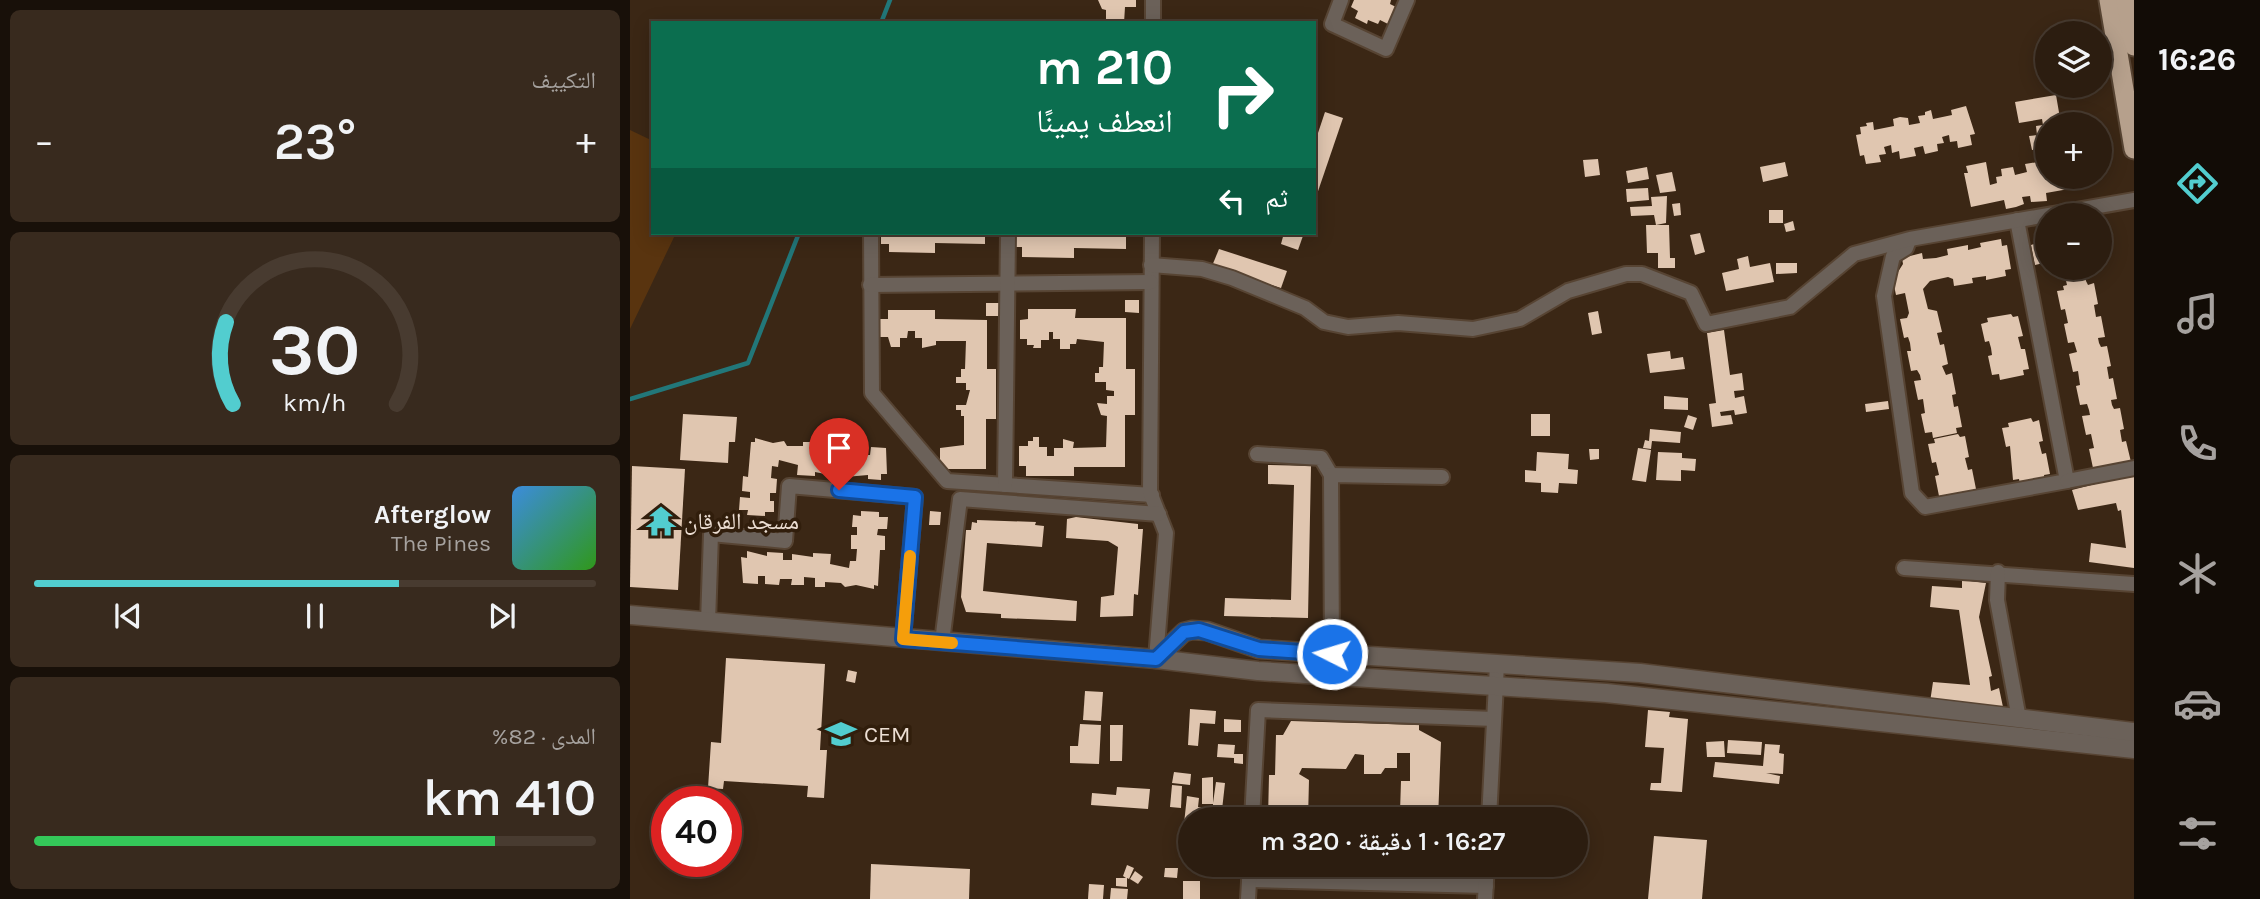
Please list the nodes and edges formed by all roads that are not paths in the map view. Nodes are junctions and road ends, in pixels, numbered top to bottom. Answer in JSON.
{"nodes":[{"id":1,"x":1153,"y":0,"type":"edge"},
{"id":2,"x":1341,"y":0,"type":"edge"},
{"id":3,"x":1406,"y":0,"type":"edge"},
{"id":4,"x":2109,"y":0,"type":"edge"},
{"id":5,"x":2126,"y":0,"type":"edge"},
{"id":6,"x":1153,"y":21,"type":"edge"},
{"id":7,"x":2134,"y":46,"type":"edge"},
{"id":8,"x":2134,"y":149,"type":"edge"},
{"id":9,"x":2134,"y":200,"type":"edge"},
{"id":10,"x":2017,"y":220,"type":"junction"},
{"id":11,"x":871,"y":235,"type":"edge"},
{"id":12,"x":1008,"y":235,"type":"edge"},
{"id":13,"x":1152,"y":235,"type":"edge"},
{"id":14,"x":1910,"y":239,"type":"junction"},
{"id":15,"x":1152,"y":265,"type":"junction"},
{"id":16,"x":1152,"y":282,"type":"junction"},
{"id":17,"x":1006,"y":283,"type":"junction"},
{"id":18,"x":870,"y":285,"type":"junction"},
{"id":19,"x":1257,"y":454,"type":"dead end"},
{"id":20,"x":2134,"y":468,"type":"edge"},
{"id":21,"x":1331,"y":475,"type":"junction"},
{"id":22,"x":1442,"y":477,"type":"dead end"},
{"id":23,"x":2067,"y":481,"type":"junction"},
{"id":24,"x":1005,"y":485,"type":"junction"},
{"id":25,"x":1152,"y":495,"type":"junction"},
{"id":26,"x":1159,"y":514,"type":"junction"},
{"id":27,"x":1904,"y":568,"type":"dead end"},
{"id":28,"x":1998,"y":572,"type":"junction"},
{"id":29,"x":2134,"y":584,"type":"edge"},
{"id":30,"x":630,"y":615,"type":"edge"},
{"id":31,"x":708,"y":622,"type":"junction"},
{"id":32,"x":903,"y":639,"type":"junction"},
{"id":33,"x":942,"y":642,"type":"junction"},
{"id":34,"x":1332,"y":654,"type":"junction"},
{"id":35,"x":1156,"y":659,"type":"junction"},
{"id":36,"x":1497,"y":664,"type":"junction"},
{"id":37,"x":1496,"y":687,"type":"junction"},
{"id":38,"x":1494,"y":719,"type":"junction"},
{"id":39,"x":2020,"y":719,"type":"junction"},
{"id":40,"x":2134,"y":732,"type":"edge"},
{"id":41,"x":2134,"y":750,"type":"edge"},
{"id":42,"x":1253,"y":807,"type":"edge"},
{"id":43,"x":1490,"y":807,"type":"edge"},
{"id":44,"x":1250,"y":877,"type":"edge"},
{"id":45,"x":1306,"y":877,"type":"edge"},
{"id":46,"x":1485,"y":893,"type":"edge"},
{"id":47,"x":1248,"y":899,"type":"edge"}],
"edges":[{"from":1,"to":6,"type":"street"},
{"from":2,"to":3,"type":"street"},
{"from":4,"to":8,"type":"highway"},
{"from":5,"to":7,"type":"highway"},
{"from":9,"to":10,"type":"street"},
{"from":10,"to":14,"type":"street"},
{"from":10,"to":23,"type":"street"},
{"from":11,"to":18,"type":"street"},
{"from":12,"to":17,"type":"street"},
{"from":13,"to":15,"type":"street"},
{"from":14,"to":15,"type":"street"},
{"from":14,"to":23,"type":"street"},
{"from":15,"to":16,"type":"street"},
{"from":16,"to":17,"type":"street"},
{"from":16,"to":25,"type":"street"},
{"from":17,"to":18,"type":"street"},
{"from":17,"to":24,"type":"street"},
{"from":18,"to":24,"type":"street"},
{"from":19,"to":21,"type":"street"},
{"from":20,"to":23,"type":"street"},
{"from":21,"to":22,"type":"street"},
{"from":21,"to":34,"type":"street"},
{"from":24,"to":25,"type":"street"},
{"from":25,"to":26,"type":"street"},
{"from":26,"to":33,"type":"street"},
{"from":26,"to":35,"type":"street"},
{"from":27,"to":28,"type":"street"},
{"from":28,"to":29,"type":"street"},
{"from":28,"to":39,"type":"street"},
{"from":30,"to":31,"type":"street"},
{"from":31,"to":32,"type":"street"},
{"from":31,"to":32,"type":"street"},
{"from":32,"to":33,"type":"street"},
{"from":33,"to":35,"type":"street"},
{"from":34,"to":35,"type":"street"},
{"from":34,"to":36,"type":"street"},
{"from":35,"to":37,"type":"street"},
{"from":36,"to":37,"type":"street"},
{"from":36,"to":39,"type":"street"},
{"from":37,"to":38,"type":"street"},
{"from":37,"to":41,"type":"street"},
{"from":38,"to":42,"type":"street"},
{"from":38,"to":43,"type":"street"},
{"from":39,"to":40,"type":"street"},
{"from":44,"to":47,"type":"street"},
{"from":45,"to":46,"type":"street"}]}
